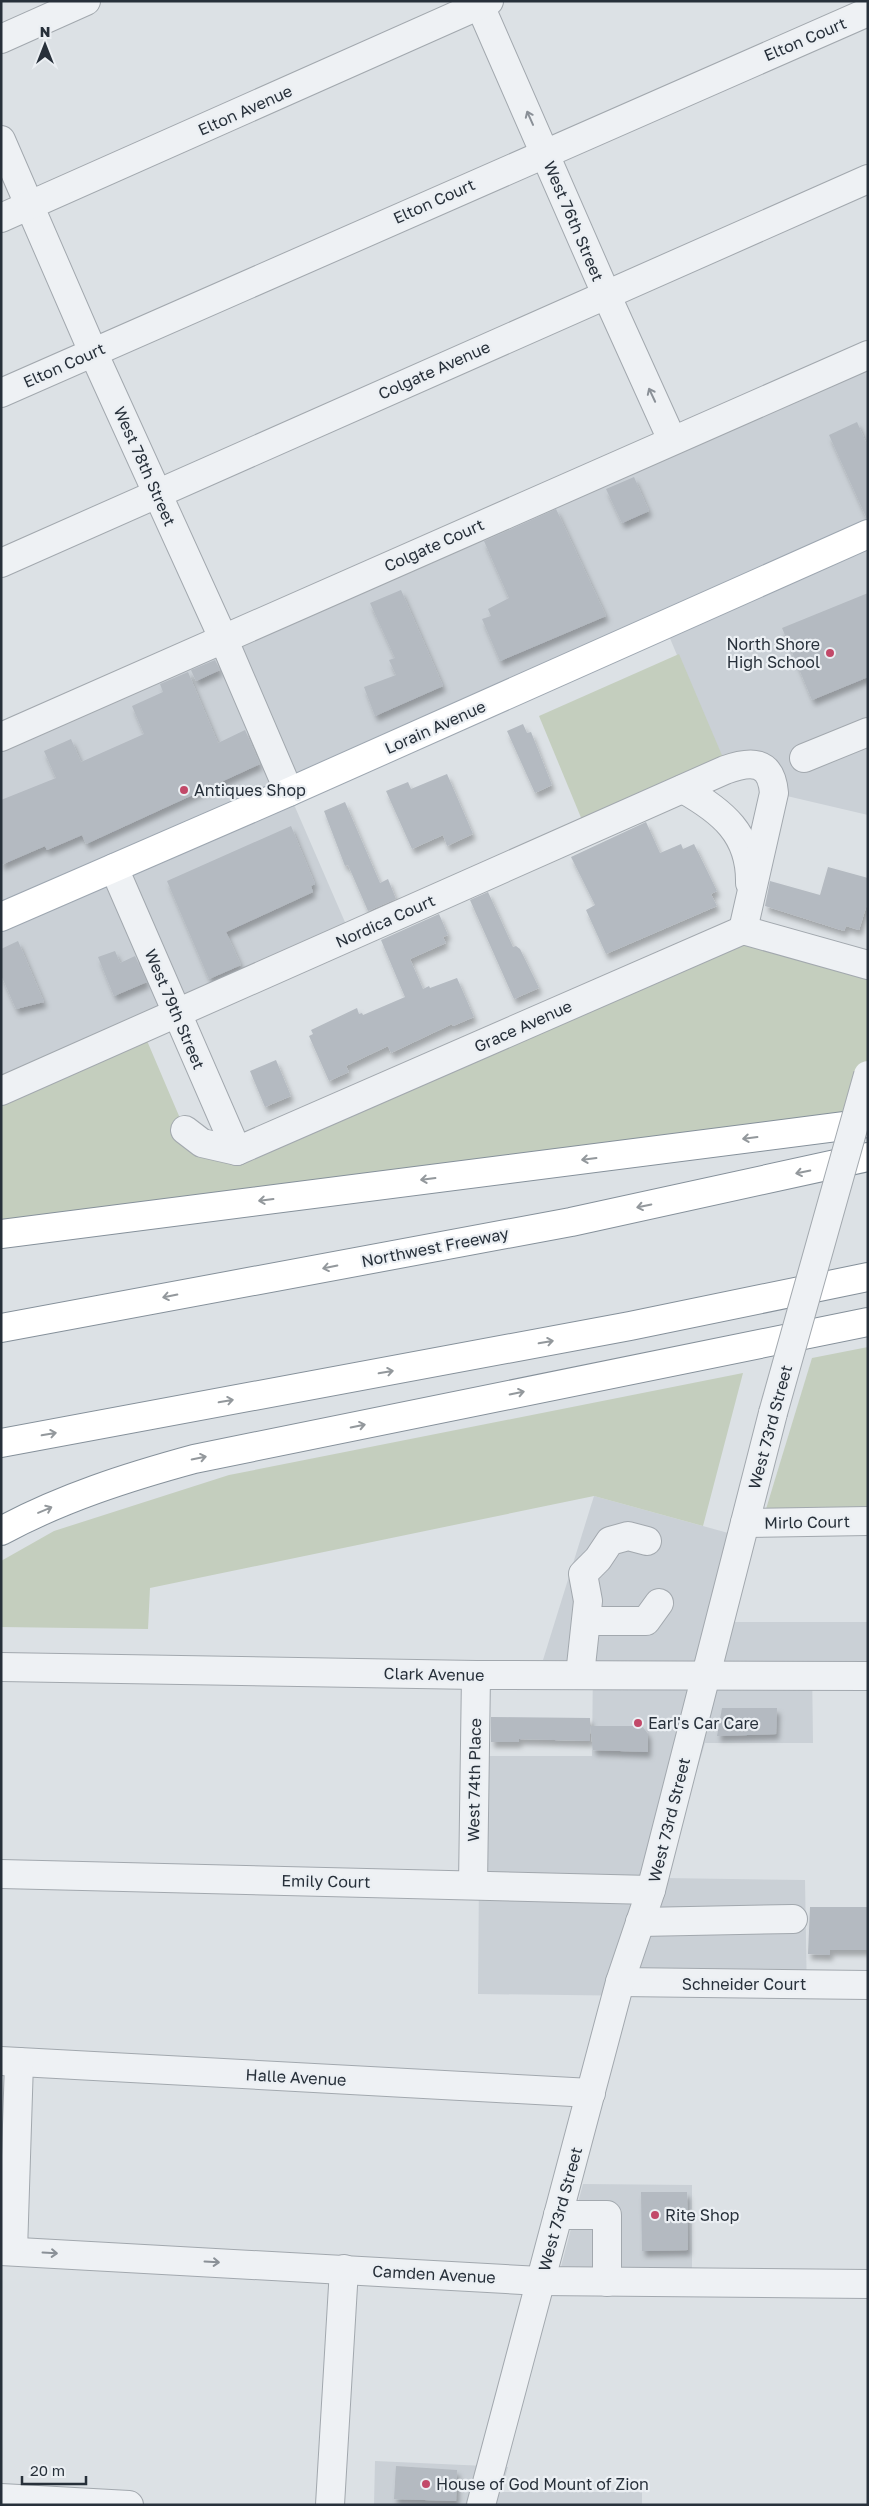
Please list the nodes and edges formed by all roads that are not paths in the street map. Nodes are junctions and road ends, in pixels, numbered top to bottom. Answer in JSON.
{"nodes":[{"id":1,"x":86,"y":1,"type":"edge"},
{"id":2,"x":482,"y":3,"type":"edge"},
{"id":3,"x":868,"y":12,"type":"edge"},
{"id":4,"x":1,"y":39,"type":"edge"},
{"id":5,"x":1,"y":140,"type":"edge"},
{"id":6,"x":545,"y":152,"type":"junction"},
{"id":7,"x":868,"y":179,"type":"edge"},
{"id":8,"x":31,"y":205,"type":"junction"},
{"id":9,"x":1,"y":218,"type":"edge"},
{"id":10,"x":606,"y":294,"type":"junction"},
{"id":11,"x":92,"y":352,"type":"junction"},
{"id":12,"x":868,"y":355,"type":"edge"},
{"id":13,"x":1,"y":393,"type":"edge"},
{"id":14,"x":672,"y":440,"type":"junction"},
{"id":15,"x":157,"y":493,"type":"junction"},
{"id":16,"x":868,"y":534,"type":"edge"},
{"id":17,"x":1,"y":563,"type":"edge"},
{"id":18,"x":223,"y":638,"type":"junction"},
{"id":19,"x":868,"y":732,"type":"edge"},
{"id":20,"x":1,"y":737,"type":"edge"},
{"id":21,"x":804,"y":758,"type":"dead end"},
{"id":22,"x":683,"y":789,"type":"junction"},
{"id":23,"x":289,"y":792,"type":"junction"},
{"id":24,"x":114,"y":868,"type":"junction"},
{"id":25,"x":749,"y":903,"type":"junction"},
{"id":26,"x":1,"y":917,"type":"edge"},
{"id":27,"x":742,"y":930,"type":"junction"},
{"id":28,"x":868,"y":964,"type":"edge"},
{"id":29,"x":177,"y":1013,"type":"junction"},
{"id":30,"x":868,"y":1075,"type":"edge"},
{"id":31,"x":1,"y":1090,"type":"edge"},
{"id":32,"x":868,"y":1123,"type":"edge"},
{"id":33,"x":185,"y":1130,"type":"dead end"},
{"id":34,"x":237,"y":1151,"type":"junction"},
{"id":35,"x":868,"y":1158,"type":"edge"},
{"id":36,"x":1,"y":1234,"type":"edge"},
{"id":37,"x":868,"y":1277,"type":"edge"},
{"id":38,"x":868,"y":1322,"type":"edge"},
{"id":39,"x":1,"y":1328,"type":"edge"},
{"id":40,"x":1,"y":1443,"type":"edge"},
{"id":41,"x":868,"y":1521,"type":"edge"},
{"id":42,"x":746,"y":1523,"type":"junction"},
{"id":43,"x":1,"y":1531,"type":"edge"},
{"id":44,"x":646,"y":1541,"type":"dead end"},
{"id":45,"x":659,"y":1603,"type":"dead end"},
{"id":46,"x":587,"y":1621,"type":"junction"},
{"id":47,"x":1,"y":1667,"type":"edge"},
{"id":48,"x":476,"y":1675,"type":"junction"},
{"id":49,"x":580,"y":1675,"type":"junction"},
{"id":50,"x":706,"y":1676,"type":"junction"},
{"id":51,"x":868,"y":1676,"type":"edge"},
{"id":52,"x":1,"y":1874,"type":"edge"},
{"id":53,"x":473,"y":1885,"type":"junction"},
{"id":54,"x":651,"y":1890,"type":"junction"},
{"id":55,"x":793,"y":1919,"type":"dead end"},
{"id":56,"x":640,"y":1922,"type":"junction"},
{"id":57,"x":620,"y":1982,"type":"junction"},
{"id":58,"x":868,"y":1985,"type":"edge"},
{"id":59,"x":10,"y":2062,"type":"edge"},
{"id":60,"x":591,"y":2093,"type":"junction"},
{"id":61,"x":558,"y":2215,"type":"junction"},
{"id":62,"x":7,"y":2251,"type":"edge"},
{"id":63,"x":344,"y":2269,"type":"junction"},
{"id":64,"x":540,"y":2282,"type":"junction"},
{"id":65,"x":607,"y":2282,"type":"junction"},
{"id":66,"x":868,"y":2284,"type":"edge"},
{"id":67,"x":1,"y":2498,"type":"edge"},
{"id":68,"x":129,"y":2505,"type":"edge"},
{"id":69,"x":330,"y":2505,"type":"edge"},
{"id":70,"x":481,"y":2505,"type":"edge"}],
"edges":[{"from":1,"to":4,"type":"street"},
{"from":6,"to":2,"type":"street","name":"West 76th Street","one_way":true},
{"from":2,"to":8,"type":"street","name":"Elton Avenue"},
{"from":3,"to":6,"type":"street","name":"Elton Court"},
{"from":5,"to":8,"type":"street","name":"West 78th Street"},
{"from":6,"to":10,"type":"street","name":"West 76th Street"},
{"from":6,"to":11,"type":"street","name":"Elton Court"},
{"from":7,"to":10,"type":"street","name":"Colgate Avenue"},
{"from":8,"to":9,"type":"street","name":"Elton Avenue"},
{"from":8,"to":11,"type":"street","name":"West 78th Street"},
{"from":14,"to":10,"type":"street","name":"West 76th Street","one_way":true},
{"from":10,"to":15,"type":"street","name":"Colgate Avenue"},
{"from":11,"to":13,"type":"street","name":"Elton Court"},
{"from":11,"to":15,"type":"street","name":"West 78th Street"},
{"from":12,"to":14,"type":"street","name":"Colgate Court"},
{"from":14,"to":18,"type":"street","name":"Colgate Court"},
{"from":15,"to":17,"type":"street","name":"Colgate Avenue"},
{"from":15,"to":18,"type":"street","name":"West 78th Street"},
{"from":16,"to":23,"type":"main road","name":"Lorain Avenue"},
{"from":18,"to":20,"type":"street","name":"Colgate Court"},
{"from":18,"to":23,"type":"street","name":"West 78th Street"},
{"from":19,"to":21,"type":"street"},
{"from":22,"to":25,"type":"street"},
{"from":22,"to":25,"type":"street","name":"Nordica Court"},
{"from":22,"to":29,"type":"street","name":"Nordica Court"},
{"from":23,"to":24,"type":"main road","name":"Lorain Avenue"},
{"from":24,"to":26,"type":"main road","name":"Lorain Avenue"},
{"from":24,"to":29,"type":"street","name":"West 79th Street"},
{"from":25,"to":27,"type":"street"},
{"from":27,"to":28,"type":"street"},
{"from":27,"to":34,"type":"street","name":"Grace Avenue"},
{"from":29,"to":31,"type":"street","name":"Nordica Court"},
{"from":29,"to":34,"type":"street","name":"West 79th Street"},
{"from":30,"to":42,"type":"street","name":"West 73rd Street","bridge":true},
{"from":32,"to":36,"type":"main road","one_way":true},
{"from":33,"to":34,"type":"street"},
{"from":35,"to":39,"type":"main road","name":"Northwest Freeway","one_way":true},
{"from":40,"to":37,"type":"main road","one_way":true},
{"from":43,"to":38,"type":"main road","one_way":true},
{"from":41,"to":42,"type":"street","name":"Mirlo Court"},
{"from":42,"to":50,"type":"street","name":"West 73rd Street"},
{"from":44,"to":46,"type":"street"},
{"from":45,"to":46,"type":"street"},
{"from":46,"to":49,"type":"street"},
{"from":47,"to":48,"type":"street","name":"Clark Avenue"},
{"from":48,"to":49,"type":"street","name":"Clark Avenue"},
{"from":48,"to":53,"type":"street","name":"West 74th Place"},
{"from":49,"to":50,"type":"street","name":"Clark Avenue"},
{"from":50,"to":51,"type":"street","name":"Clark Avenue"},
{"from":50,"to":54,"type":"street","name":"West 73rd Street"},
{"from":52,"to":53,"type":"street","name":"Emily Court"},
{"from":53,"to":54,"type":"street","name":"Emily Court"},
{"from":54,"to":56,"type":"street","name":"West 73rd Street"},
{"from":55,"to":56,"type":"street"},
{"from":56,"to":57,"type":"street","name":"West 73rd Street"},
{"from":57,"to":58,"type":"street","name":"Schneider Court"},
{"from":57,"to":60,"type":"street","name":"West 73rd Street"},
{"from":59,"to":60,"type":"street","name":"Halle Avenue"},
{"from":59,"to":62,"type":"street"},
{"from":60,"to":61,"type":"street","name":"West 73rd Street"},
{"from":61,"to":64,"type":"street","name":"West 73rd Street"},
{"from":61,"to":65,"type":"street"},
{"from":62,"to":63,"type":"street","name":"Camden Avenue","one_way":true},
{"from":63,"to":64,"type":"street","name":"Camden Avenue"},
{"from":63,"to":69,"type":"street"},
{"from":64,"to":65,"type":"street","name":"Camden Avenue"},
{"from":64,"to":70,"type":"street","name":"West 73rd Street"},
{"from":65,"to":66,"type":"street","name":"Camden Avenue"},
{"from":67,"to":68,"type":"street"}]}
